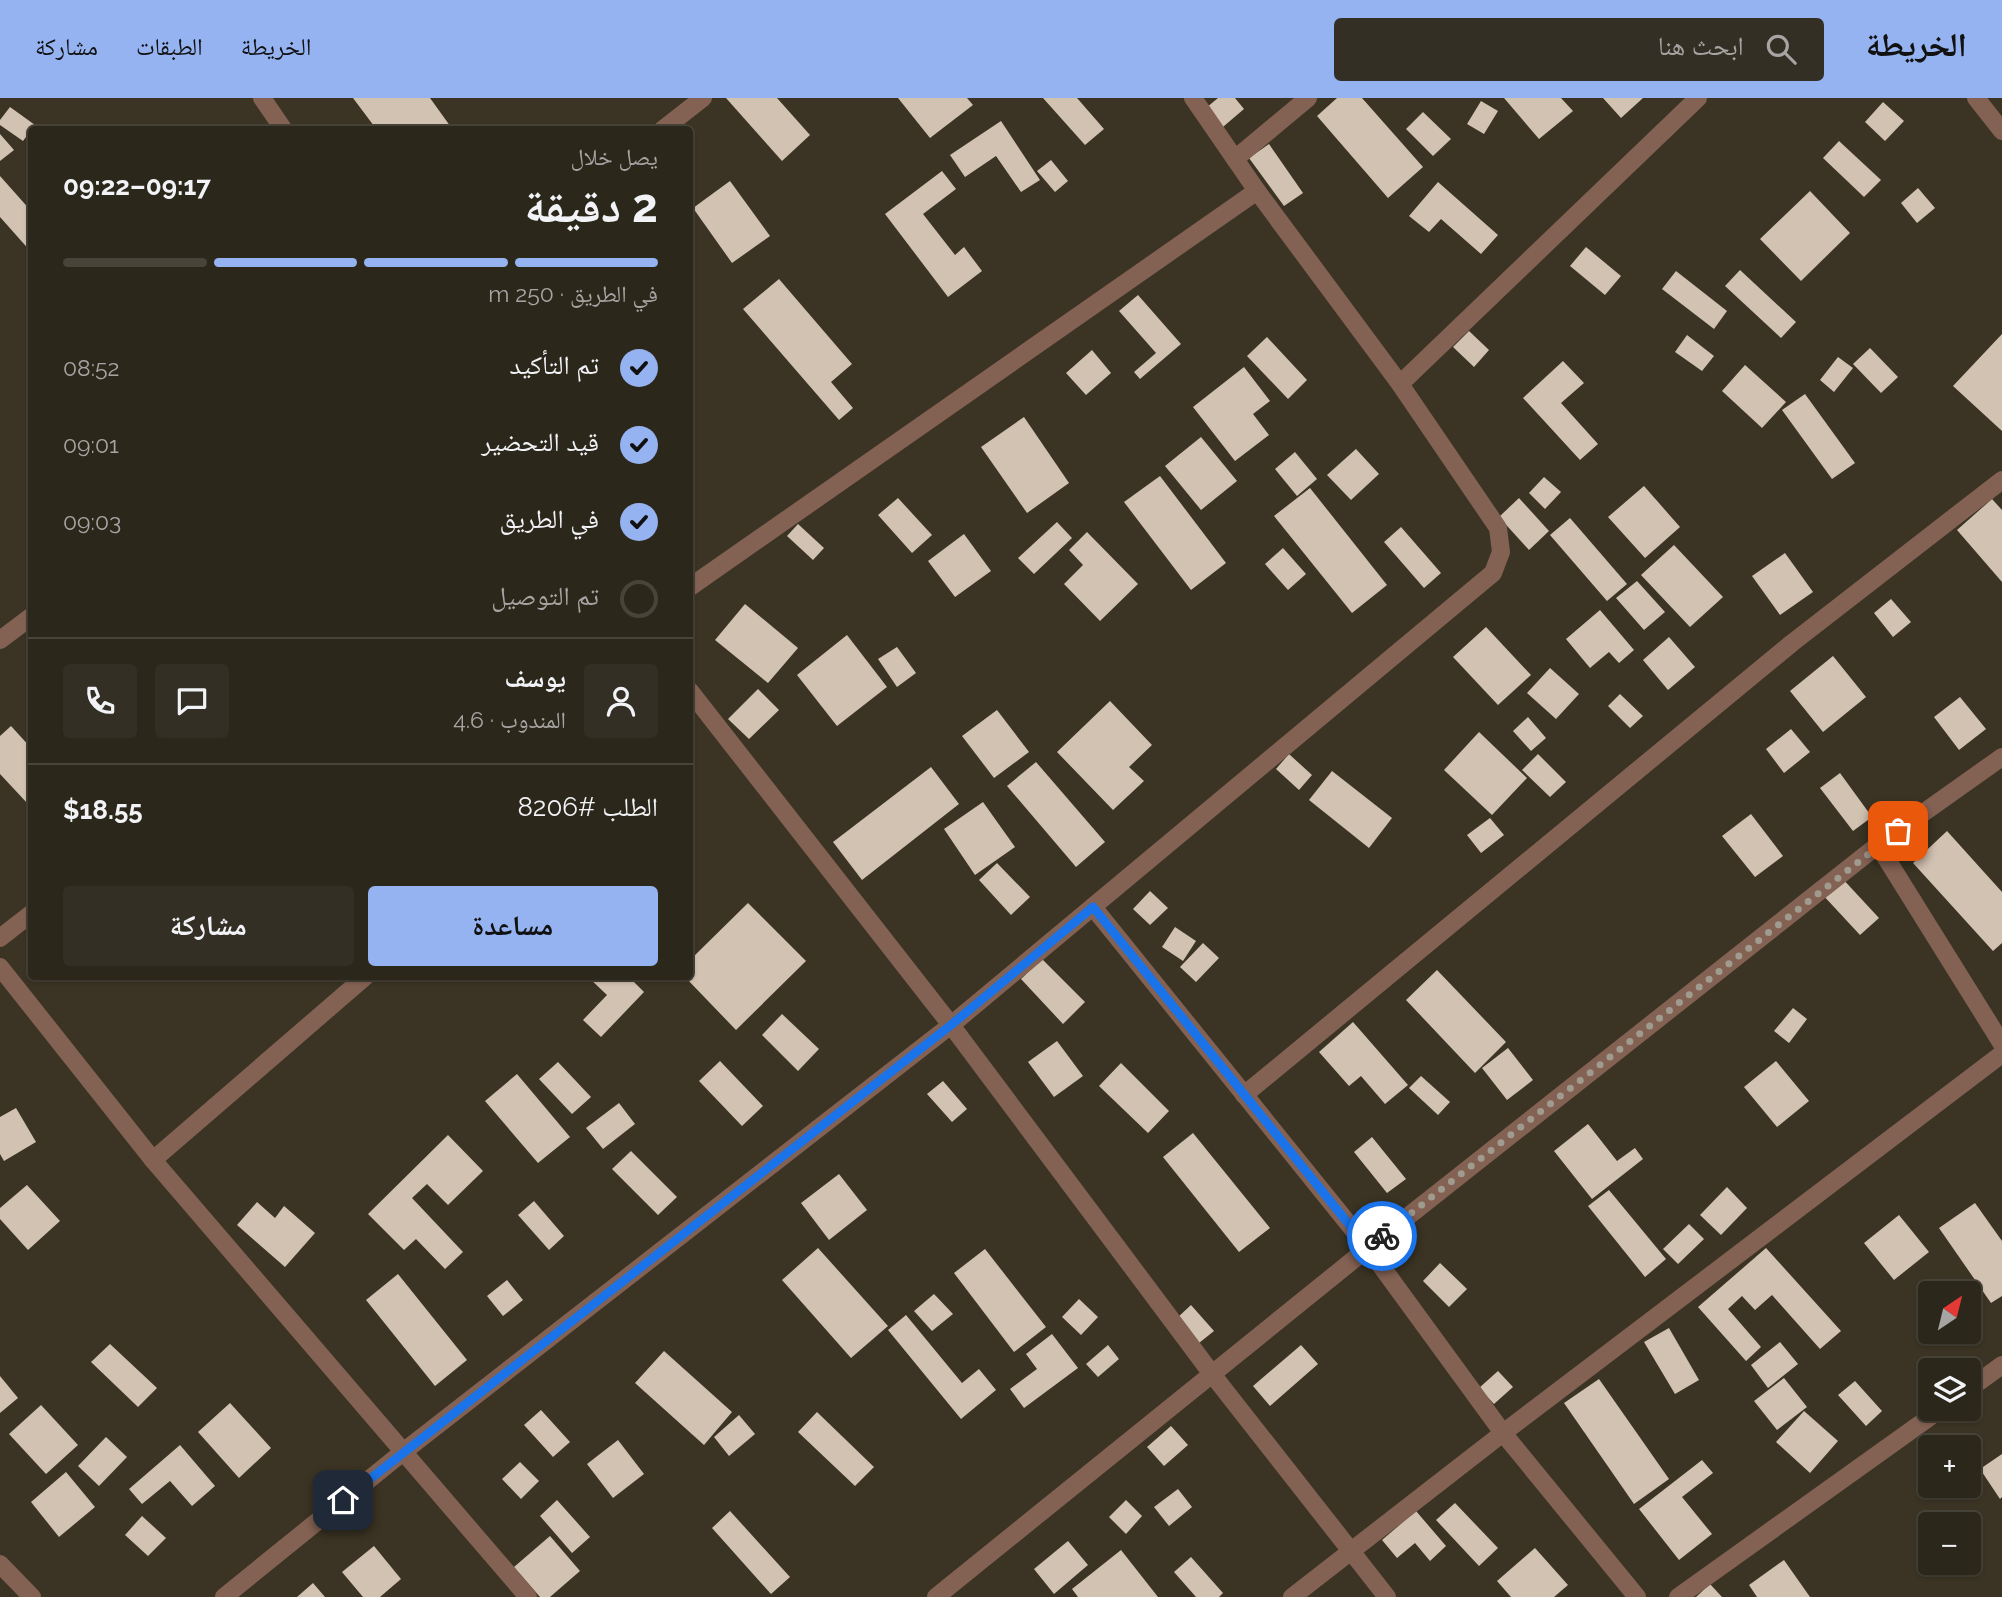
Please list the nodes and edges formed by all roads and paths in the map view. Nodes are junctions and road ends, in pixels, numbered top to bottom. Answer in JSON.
{"nodes":[{"id":1,"x":262,"y":98,"type":"edge"},
{"id":2,"x":703,"y":98,"type":"edge"},
{"id":3,"x":1194,"y":98,"type":"edge"},
{"id":4,"x":1308,"y":98,"type":"edge"},
{"id":5,"x":1698,"y":98,"type":"edge"},
{"id":6,"x":1976,"y":98,"type":"edge"},
{"id":7,"x":281,"y":126,"type":"edge"},
{"id":8,"x":667,"y":126,"type":"edge"},
{"id":9,"x":2002,"y":131,"type":"edge"},
{"id":10,"x":1235,"y":159,"type":"junction"},
{"id":11,"x":1257,"y":191,"type":"junction"},
{"id":12,"x":1400,"y":384,"type":"junction"},
{"id":13,"x":2002,"y":480,"type":"edge"},
{"id":14,"x":693,"y":585,"type":"edge"},
{"id":15,"x":28,"y":619,"type":"edge"},
{"id":16,"x":0,"y":640,"type":"edge"},
{"id":17,"x":693,"y":698,"type":"edge"},
{"id":18,"x":2002,"y":757,"type":"edge"},
{"id":19,"x":1878,"y":845,"type":"junction"},
{"id":20,"x":1093,"y":907,"type":"junction"},
{"id":21,"x":28,"y":916,"type":"edge"},
{"id":22,"x":0,"y":939,"type":"edge"},
{"id":23,"x":0,"y":967,"type":"edge"},
{"id":24,"x":361,"y":980,"type":"edge"},
{"id":25,"x":951,"y":1025,"type":"junction"},
{"id":26,"x":2002,"y":1044,"type":"edge"},
{"id":27,"x":2002,"y":1054,"type":"edge"},
{"id":28,"x":1244,"y":1095,"type":"junction"},
{"id":29,"x":153,"y":1160,"type":"junction"},
{"id":30,"x":1368,"y":1248,"type":"junction"},
{"id":31,"x":2002,"y":1365,"type":"edge"},
{"id":32,"x":1212,"y":1374,"type":"junction"},
{"id":33,"x":1981,"y":1380,"type":"edge"},
{"id":34,"x":1924,"y":1421,"type":"edge"},
{"id":35,"x":1503,"y":1433,"type":"junction"},
{"id":36,"x":403,"y":1452,"type":"junction"},
{"id":37,"x":1351,"y":1550,"type":"junction"},
{"id":38,"x":0,"y":1564,"type":"edge"},
{"id":39,"x":32,"y":1597,"type":"edge"},
{"id":40,"x":224,"y":1597,"type":"edge"},
{"id":41,"x":528,"y":1597,"type":"edge"},
{"id":42,"x":936,"y":1597,"type":"edge"},
{"id":43,"x":1293,"y":1597,"type":"edge"},
{"id":44,"x":1387,"y":1597,"type":"edge"},
{"id":45,"x":1637,"y":1597,"type":"edge"},
{"id":46,"x":1678,"y":1597,"type":"edge"}],
"edges":[{"from":1,"to":7,"type":"street"},
{"from":2,"to":8,"type":"street"},
{"from":3,"to":10,"type":"street"},
{"from":4,"to":10,"type":"street"},
{"from":5,"to":12,"type":"street"},
{"from":6,"to":9,"type":"street"},
{"from":10,"to":11,"type":"street"},
{"from":11,"to":12,"type":"street"},
{"from":11,"to":14,"type":"street"},
{"from":12,"to":20,"type":"street"},
{"from":13,"to":28,"type":"street"},
{"from":15,"to":16,"type":"street"},
{"from":17,"to":25,"type":"street"},
{"from":18,"to":19,"type":"street"},
{"from":19,"to":26,"type":"street"},
{"from":19,"to":30,"type":"street"},
{"from":20,"to":25,"type":"street"},
{"from":20,"to":28,"type":"street"},
{"from":21,"to":22,"type":"street"},
{"from":23,"to":29,"type":"street"},
{"from":24,"to":29,"type":"street"},
{"from":25,"to":32,"type":"street"},
{"from":25,"to":36,"type":"street"},
{"from":27,"to":35,"type":"street"},
{"from":28,"to":30,"type":"street"},
{"from":29,"to":36,"type":"street"},
{"from":30,"to":32,"type":"street"},
{"from":30,"to":35,"type":"street"},
{"from":31,"to":33,"type":"street"},
{"from":32,"to":37,"type":"street"},
{"from":32,"to":42,"type":"street"},
{"from":34,"to":46,"type":"street"},
{"from":35,"to":37,"type":"street"},
{"from":35,"to":45,"type":"street"},
{"from":36,"to":40,"type":"street"},
{"from":36,"to":41,"type":"street"},
{"from":37,"to":43,"type":"street"},
{"from":37,"to":44,"type":"street"},
{"from":38,"to":39,"type":"street"}]}
